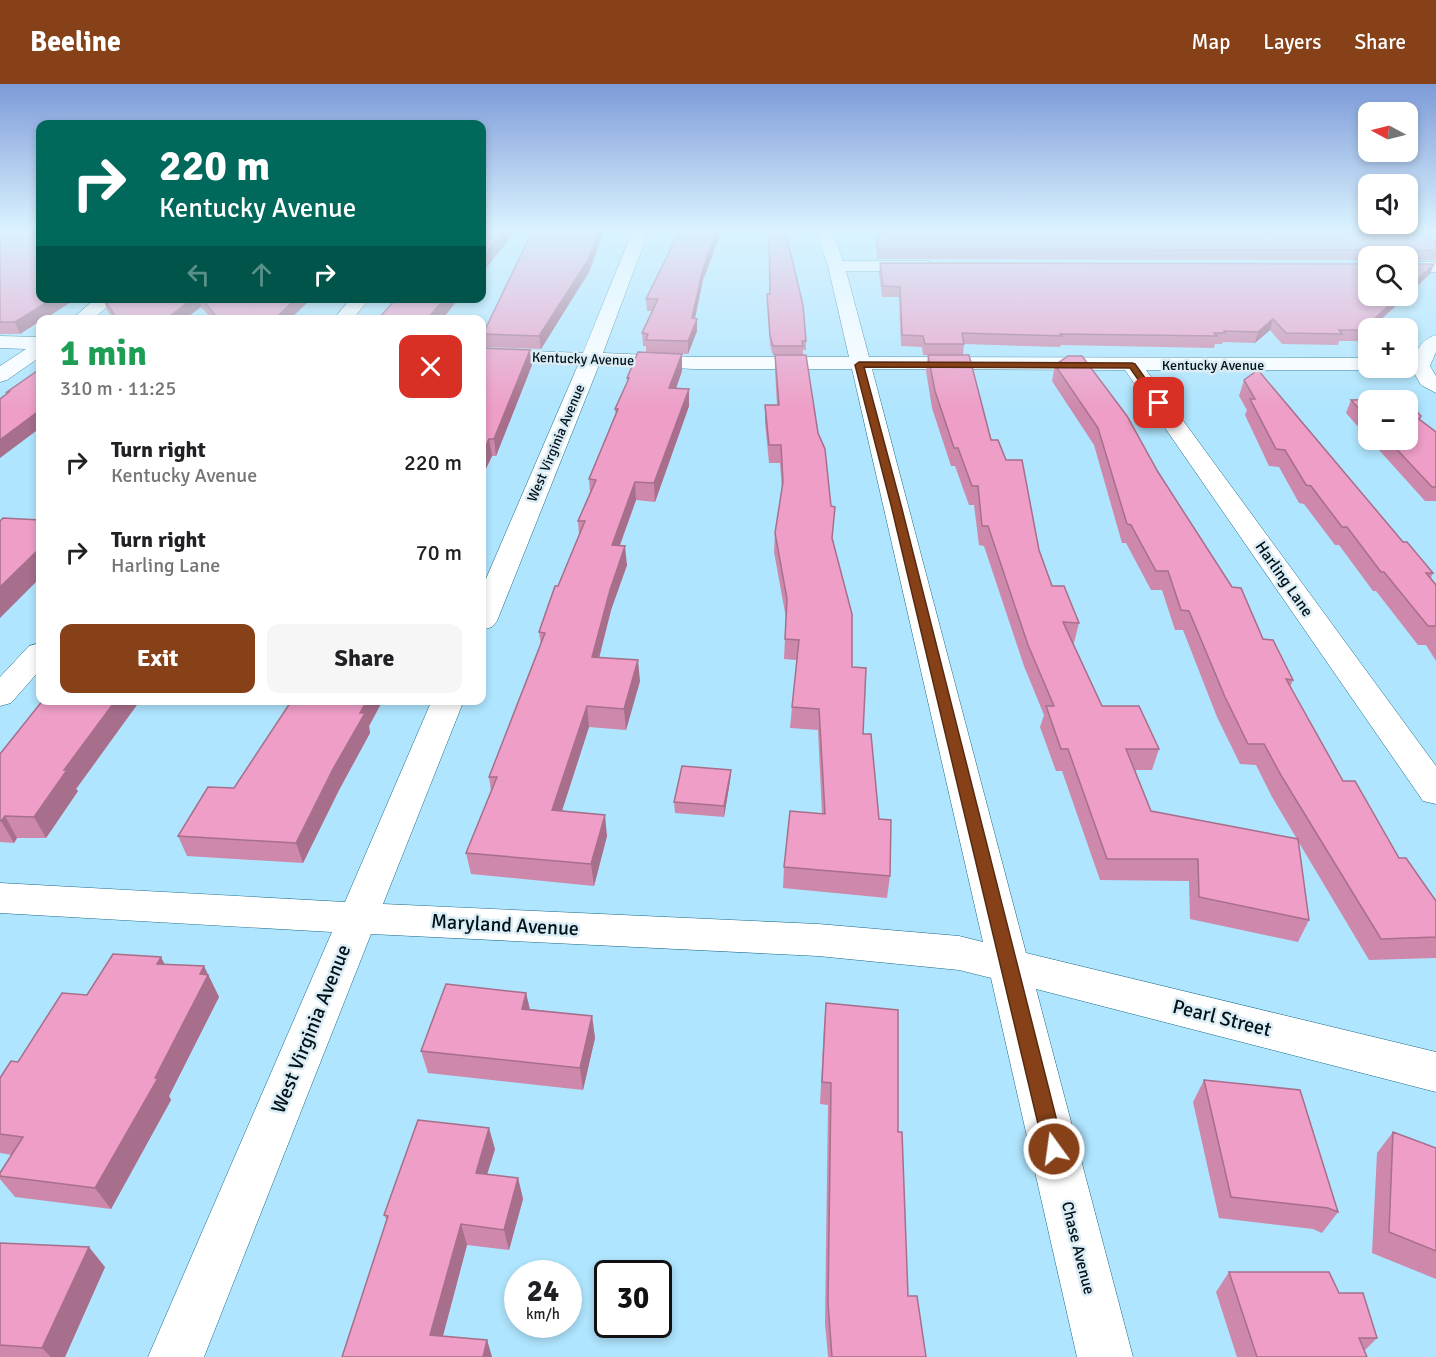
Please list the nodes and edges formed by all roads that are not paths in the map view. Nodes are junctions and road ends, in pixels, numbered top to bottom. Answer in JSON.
{"nodes":[{"id":1,"x":618,"y":289,"type":"edge"},
{"id":2,"x":841,"y":289,"type":"edge"},
{"id":3,"x":102,"y":303,"type":"edge"},
{"id":4,"x":357,"y":303,"type":"edge"},
{"id":5,"x":86,"y":315,"type":"edge"},
{"id":6,"x":346,"y":315,"type":"edge"},
{"id":7,"x":1436,"y":341,"type":"edge"},
{"id":8,"x":0,"y":342,"type":"edge"},
{"id":9,"x":36,"y":343,"type":"edge"},
{"id":10,"x":36,"y":351,"type":"edge"},
{"id":11,"x":486,"y":355,"type":"edge"},
{"id":12,"x":591,"y":359,"type":"junction"},
{"id":13,"x":1418,"y":361,"type":"edge"},
{"id":14,"x":1358,"y":364,"type":"edge"},
{"id":15,"x":859,"y":365,"type":"junction"},
{"id":16,"x":1132,"y":365,"type":"junction"},
{"id":17,"x":1418,"y":370,"type":"edge"},
{"id":18,"x":0,"y":376,"type":"edge"},
{"id":19,"x":1436,"y":387,"type":"edge"},
{"id":20,"x":486,"y":611,"type":"edge"},
{"id":21,"x":36,"y":656,"type":"edge"},
{"id":22,"x":0,"y":696,"type":"edge"},
{"id":23,"x":446,"y":705,"type":"edge"},
{"id":24,"x":1436,"y":792,"type":"edge"},
{"id":25,"x":0,"y":898,"type":"edge"},
{"id":26,"x":357,"y":918,"type":"junction"},
{"id":27,"x":1008,"y":964,"type":"junction"},
{"id":28,"x":1436,"y":1071,"type":"edge"},
{"id":29,"x":176,"y":1357,"type":"edge"},
{"id":30,"x":1105,"y":1357,"type":"edge"}],
"edges":[{"from":1,"to":12,"type":"street","name":"West Virginia Avenue"},
{"from":2,"to":15,"type":"street","name":"Chase Avenue"},
{"from":3,"to":5,"type":"street"},
{"from":4,"to":6,"type":"street"},
{"from":7,"to":13,"type":"street"},
{"from":8,"to":9,"type":"street"},
{"from":10,"to":18,"type":"street"},
{"from":11,"to":12,"type":"street","name":"Kentucky Avenue"},
{"from":12,"to":15,"type":"street","name":"Kentucky Avenue"},
{"from":12,"to":20,"type":"street","name":"West Virginia Avenue"},
{"from":14,"to":16,"type":"street","name":"Kentucky Avenue"},
{"from":15,"to":16,"type":"street","name":"Kentucky Avenue"},
{"from":15,"to":27,"type":"street","name":"Chase Avenue"},
{"from":16,"to":24,"type":"street","name":"Harling Lane"},
{"from":17,"to":19,"type":"street"},
{"from":21,"to":22,"type":"street"},
{"from":23,"to":26,"type":"street","name":"West Virginia Avenue"},
{"from":25,"to":26,"type":"street","name":"Maryland Avenue"},
{"from":26,"to":27,"type":"street","name":"Maryland Avenue"},
{"from":26,"to":29,"type":"street","name":"West Virginia Avenue"},
{"from":27,"to":28,"type":"street","name":"Pearl Street"},
{"from":27,"to":30,"type":"street","name":"Chase Avenue"}]}
